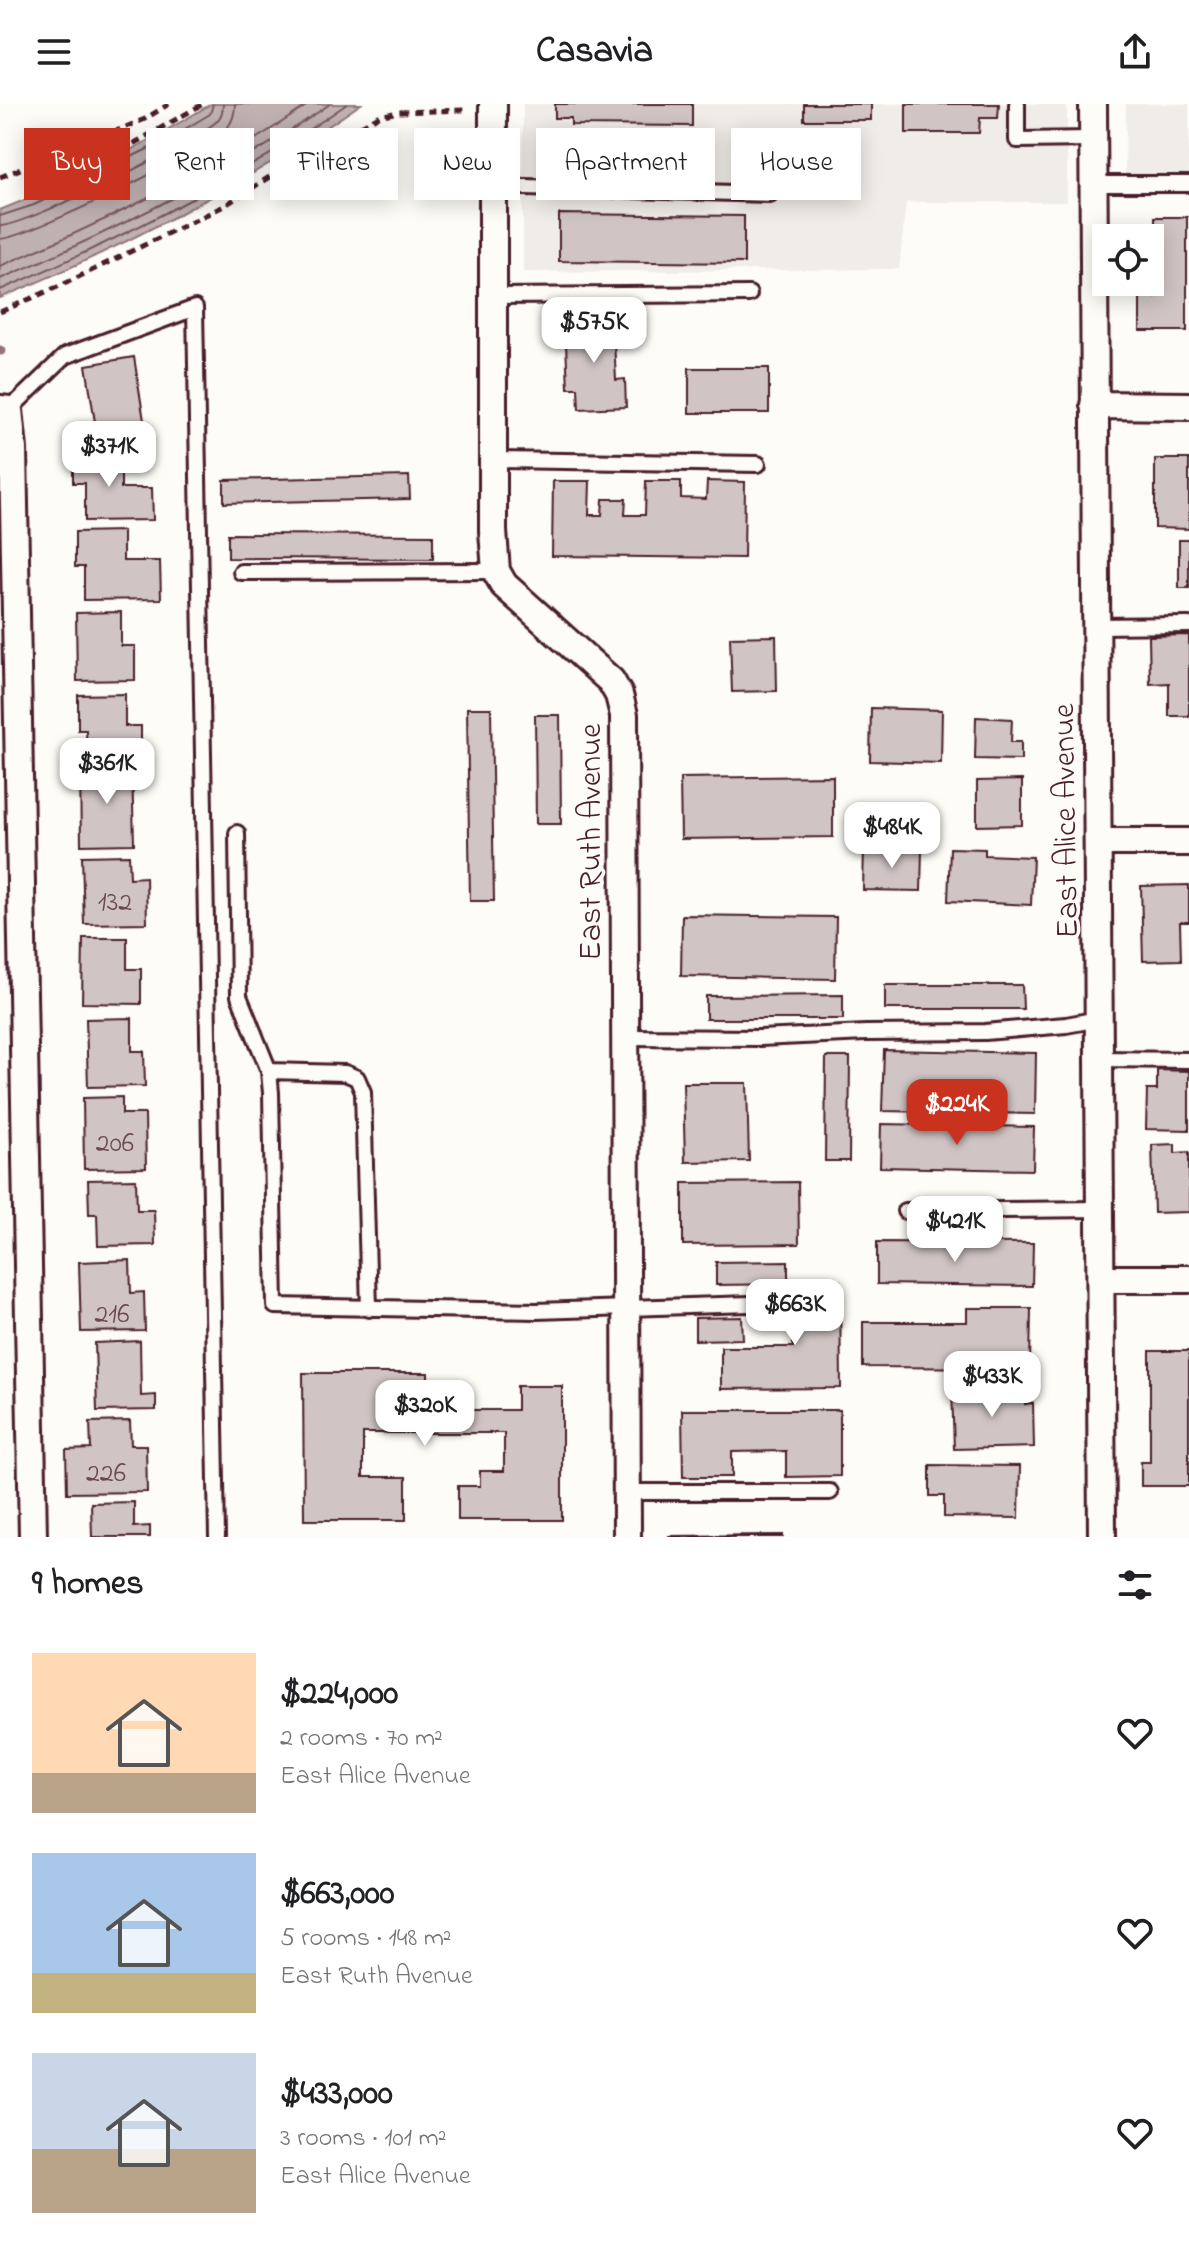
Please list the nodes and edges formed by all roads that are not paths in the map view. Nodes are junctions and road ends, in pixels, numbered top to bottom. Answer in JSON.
{"nodes":[{"id":1,"x":1017,"y":104,"type":"edge"},
{"id":2,"x":1093,"y":104,"type":"edge"},
{"id":3,"x":493,"y":106,"type":"edge"},
{"id":4,"x":493,"y":128,"type":"edge"},
{"id":5,"x":1093,"y":139,"type":"junction"},
{"id":6,"x":1094,"y":184,"type":"junction"},
{"id":7,"x":1189,"y":184,"type":"edge"},
{"id":8,"x":520,"y":187,"type":"edge"},
{"id":9,"x":731,"y":193,"type":"edge"},
{"id":10,"x":493,"y":200,"type":"edge"},
{"id":11,"x":749,"y":294,"type":"dead end"},
{"id":12,"x":492,"y":296,"type":"junction"},
{"id":13,"x":1094,"y":405,"type":"junction"},
{"id":14,"x":1189,"y":406,"type":"edge"},
{"id":15,"x":4,"y":409,"type":"edge"},
{"id":16,"x":493,"y":460,"type":"junction"},
{"id":17,"x":758,"y":464,"type":"dead end"},
{"id":18,"x":496,"y":571,"type":"junction"},
{"id":19,"x":241,"y":572,"type":"dead end"},
{"id":20,"x":1189,"y":625,"type":"edge"},
{"id":21,"x":1096,"y":626,"type":"junction"},
{"id":22,"x":237,"y":833,"type":"dead end"},
{"id":23,"x":1098,"y":842,"type":"junction"},
{"id":24,"x":1189,"y":842,"type":"edge"},
{"id":25,"x":1099,"y":1019,"type":"junction"},
{"id":26,"x":625,"y":1037,"type":"junction"},
{"id":27,"x":1099,"y":1059,"type":"junction"},
{"id":28,"x":1189,"y":1060,"type":"edge"},
{"id":29,"x":269,"y":1071,"type":"junction"},
{"id":30,"x":1101,"y":1209,"type":"junction"},
{"id":31,"x":905,"y":1211,"type":"dead end"},
{"id":32,"x":1101,"y":1279,"type":"junction"},
{"id":33,"x":1189,"y":1279,"type":"edge"},
{"id":34,"x":777,"y":1303,"type":"dead end"},
{"id":35,"x":369,"y":1309,"type":"junction"},
{"id":36,"x":626,"y":1310,"type":"junction"},
{"id":37,"x":627,"y":1492,"type":"junction"},
{"id":38,"x":830,"y":1492,"type":"dead end"},
{"id":39,"x":33,"y":1537,"type":"edge"},
{"id":40,"x":217,"y":1537,"type":"edge"},
{"id":41,"x":627,"y":1537,"type":"edge"},
{"id":42,"x":1102,"y":1537,"type":"edge"}],
"edges":[{"from":1,"to":5,"type":"lane"},
{"from":2,"to":5,"type":"street","name":"East Alice Avenue"},
{"from":3,"to":4,"type":"street"},
{"from":5,"to":6,"type":"street","name":"East Alice Avenue"},
{"from":6,"to":7,"type":"lane"},
{"from":6,"to":13,"type":"street","name":"East Alice Avenue"},
{"from":8,"to":9,"type":"lane"},
{"from":10,"to":12,"type":"street"},
{"from":11,"to":12,"type":"lane"},
{"from":12,"to":16,"type":"street"},
{"from":13,"to":14,"type":"street"},
{"from":13,"to":21,"type":"street","name":"East Alice Avenue"},
{"from":15,"to":39,"type":"street"},
{"from":15,"to":40,"type":"lane"},
{"from":16,"to":17,"type":"lane"},
{"from":16,"to":18,"type":"street"},
{"from":18,"to":19,"type":"lane"},
{"from":18,"to":26,"type":"street","name":"East Ruth Avenue"},
{"from":20,"to":21,"type":"lane"},
{"from":21,"to":23,"type":"street","name":"East Alice Avenue"},
{"from":22,"to":29,"type":"lane"},
{"from":23,"to":24,"type":"street"},
{"from":23,"to":25,"type":"street","name":"East Alice Avenue"},
{"from":25,"to":26,"type":"lane"},
{"from":25,"to":27,"type":"street","name":"East Alice Avenue"},
{"from":26,"to":36,"type":"street","name":"East Ruth Avenue"},
{"from":27,"to":28,"type":"lane"},
{"from":27,"to":30,"type":"street","name":"East Alice Avenue"},
{"from":29,"to":35,"type":"lane"},
{"from":29,"to":35,"type":"lane"},
{"from":30,"to":31,"type":"lane"},
{"from":30,"to":32,"type":"street","name":"East Alice Avenue"},
{"from":32,"to":33,"type":"street"},
{"from":32,"to":42,"type":"street","name":"East Alice Avenue"},
{"from":34,"to":36,"type":"lane"},
{"from":35,"to":36,"type":"lane"},
{"from":36,"to":37,"type":"street","name":"East Ruth Avenue"},
{"from":37,"to":38,"type":"lane"},
{"from":37,"to":41,"type":"street","name":"East Ruth Avenue"}]}
